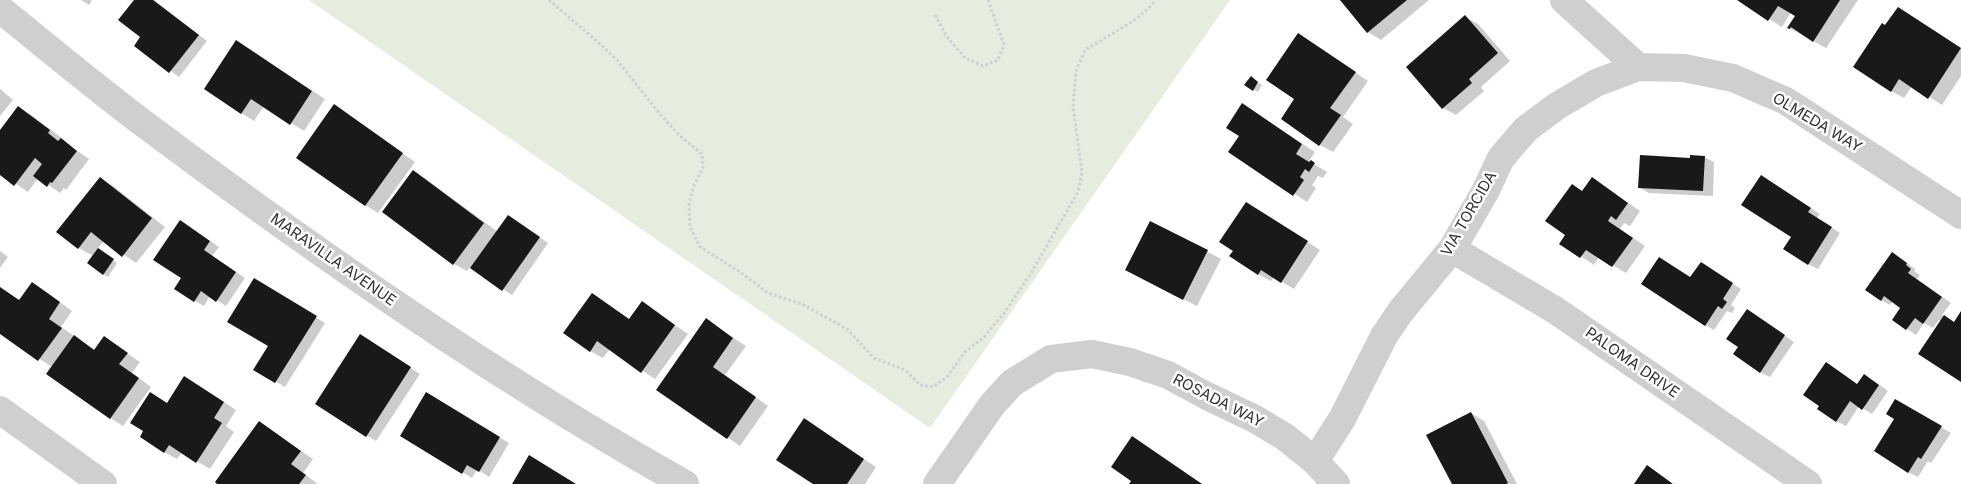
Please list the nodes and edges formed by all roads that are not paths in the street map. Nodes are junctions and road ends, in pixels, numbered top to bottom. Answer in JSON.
{"nodes":[{"id":1,"x":1564,"y":0,"type":"edge"},
{"id":2,"x":0,"y":10,"type":"edge"},
{"id":3,"x":1638,"y":67,"type":"junction"},
{"id":4,"x":1961,"y":215,"type":"edge"},
{"id":5,"x":1452,"y":249,"type":"junction"},
{"id":6,"x":0,"y":410,"type":"edge"},
{"id":7,"x":1315,"y":461,"type":"junction"},
{"id":8,"x":103,"y":484,"type":"edge"},
{"id":9,"x":685,"y":484,"type":"edge"},
{"id":10,"x":938,"y":484,"type":"edge"},
{"id":11,"x":1336,"y":484,"type":"edge"},
{"id":12,"x":1808,"y":484,"type":"edge"}],
"edges":[{"from":1,"to":3,"type":"street"},
{"from":2,"to":9,"type":"street","name":"MARAVILLA AVENUE"},
{"from":3,"to":4,"type":"street","name":"OLMEDA WAY"},
{"from":3,"to":5,"type":"street","name":"VIA TORCIDA"},
{"from":5,"to":7,"type":"street","name":"VIA TORCIDA"},
{"from":5,"to":12,"type":"street","name":"PALOMA DRIVE"},
{"from":6,"to":8,"type":"street"},
{"from":7,"to":10,"type":"street","name":"ROSADA WAY"},
{"from":7,"to":11,"type":"street","name":"ROSADA WAY"}]}
